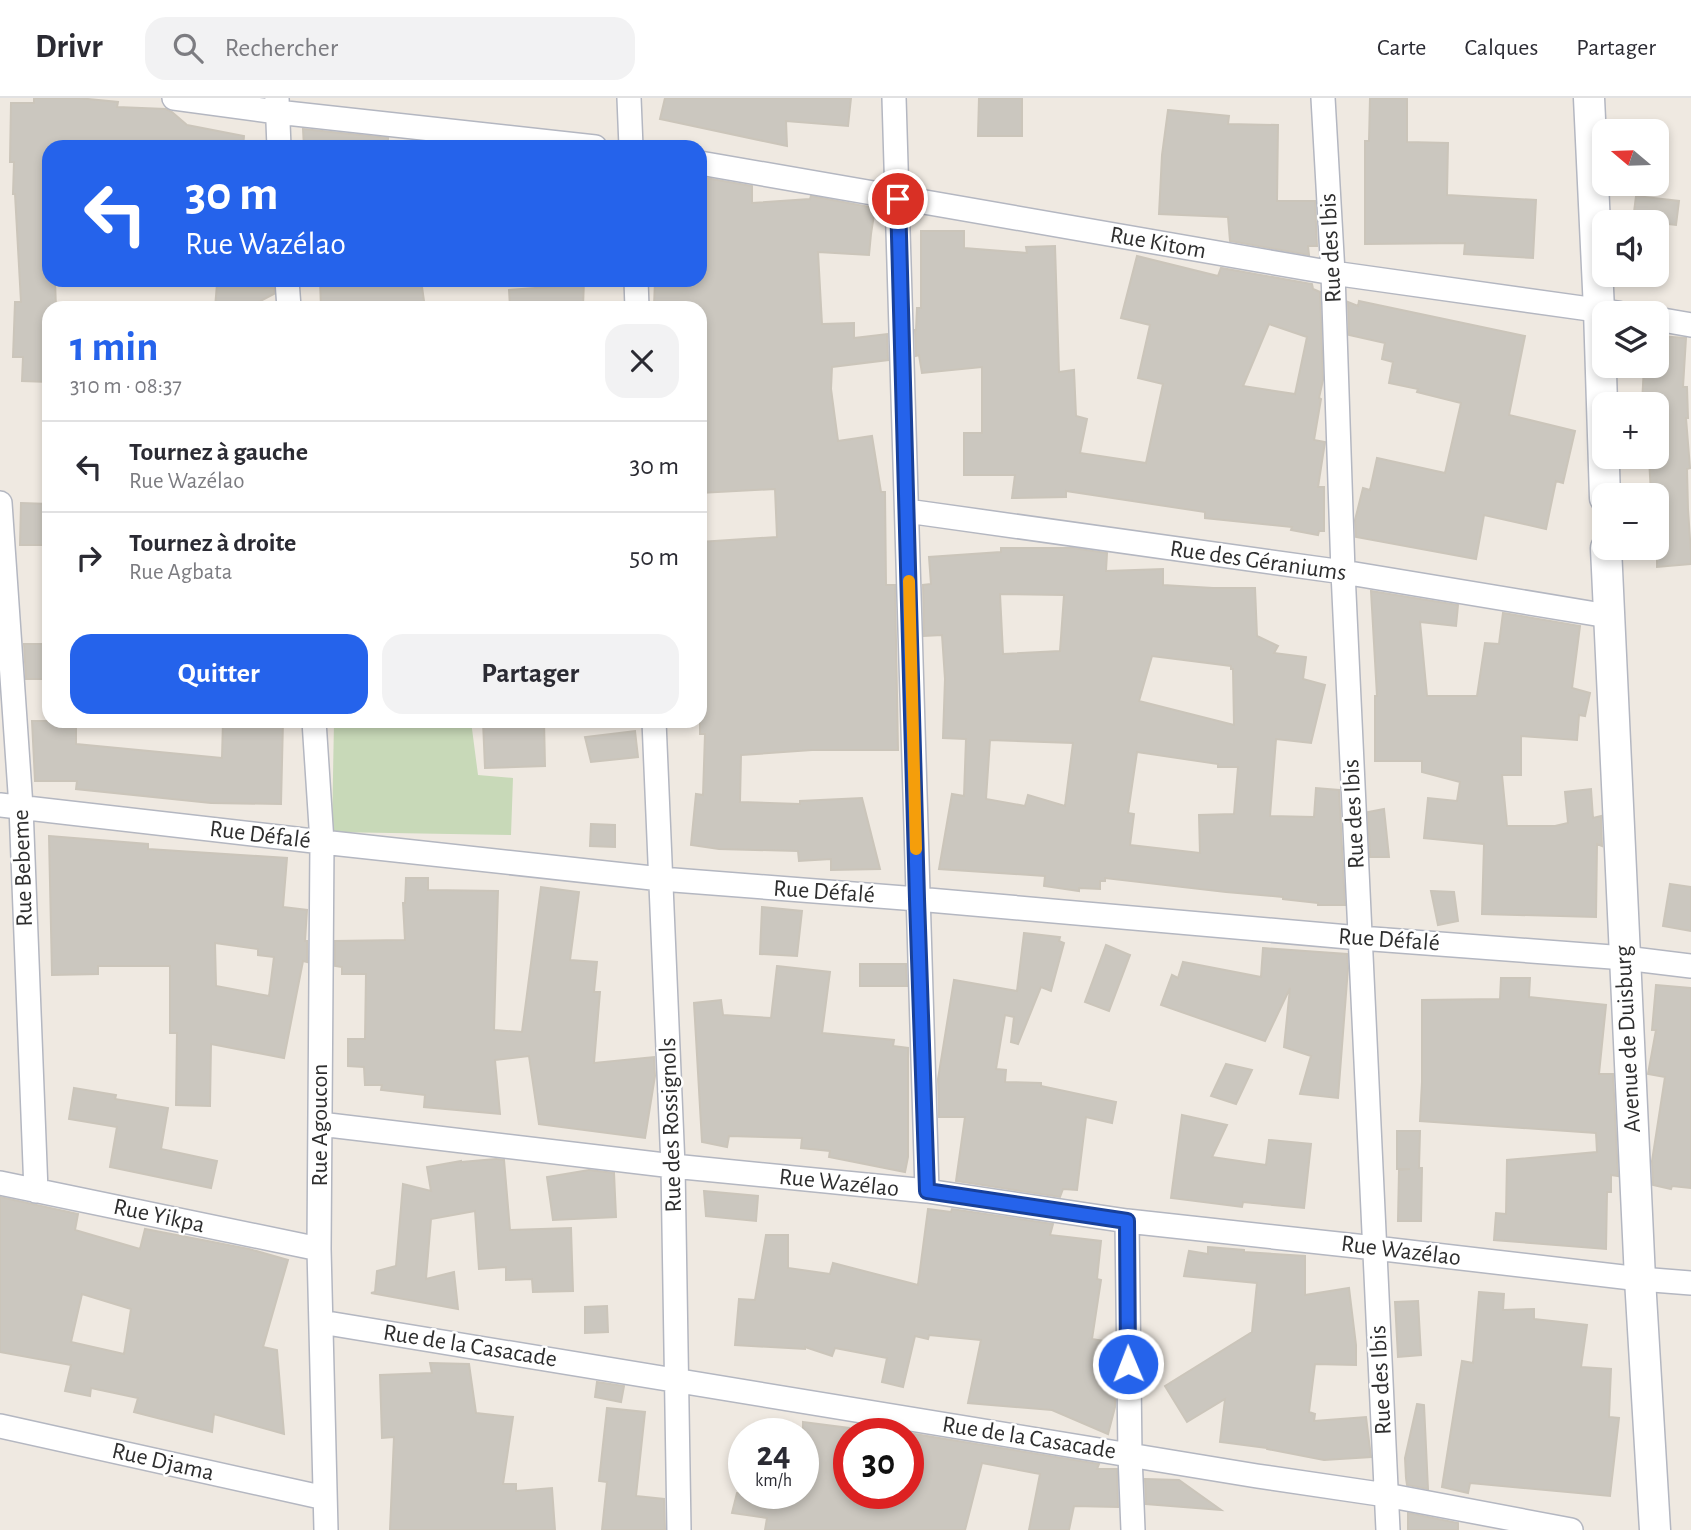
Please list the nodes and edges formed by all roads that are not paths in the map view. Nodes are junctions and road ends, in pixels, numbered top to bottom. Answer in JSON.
{"nodes":[{"id":1,"x":174,"y":98,"type":"edge"},
{"id":2,"x":629,"y":98,"type":"edge"},
{"id":3,"x":894,"y":98,"type":"edge"},
{"id":4,"x":1323,"y":98,"type":"edge"},
{"id":5,"x":1589,"y":98,"type":"edge"},
{"id":6,"x":277,"y":105,"type":"edge"},
{"id":7,"x":279,"y":140,"type":"edge"},
{"id":8,"x":542,"y":140,"type":"edge"},
{"id":9,"x":631,"y":140,"type":"edge"},
{"id":10,"x":707,"y":164,"type":"edge"},
{"id":11,"x":898,"y":199,"type":"junction"},
{"id":12,"x":1333,"y":273,"type":"junction"},
{"id":13,"x":1607,"y":301,"type":"edge"},
{"id":14,"x":1592,"y":310,"type":"edge"},
{"id":15,"x":1669,"y":322,"type":"edge"},
{"id":16,"x":1691,"y":325,"type":"edge"},
{"id":17,"x":1607,"y":378,"type":"edge"},
{"id":18,"x":1605,"y":483,"type":"edge"},
{"id":19,"x":0,"y":503,"type":"edge"},
{"id":20,"x":907,"y":511,"type":"junction"},
{"id":21,"x":1606,"y":560,"type":"edge"},
{"id":22,"x":1343,"y":572,"type":"junction"},
{"id":23,"x":1608,"y":616,"type":"junction"},
{"id":24,"x":314,"y":728,"type":"edge"},
{"id":25,"x":654,"y":728,"type":"edge"},
{"id":26,"x":11,"y":806,"type":"edge"},
{"id":27,"x":322,"y":842,"type":"junction"},
{"id":28,"x":661,"y":879,"type":"junction"},
{"id":29,"x":917,"y":899,"type":"junction"},
{"id":30,"x":1360,"y":938,"type":"junction"},
{"id":31,"x":1625,"y":958,"type":"junction"},
{"id":32,"x":1691,"y":966,"type":"edge"},
{"id":33,"x":320,"y":1124,"type":"junction"},
{"id":34,"x":673,"y":1166,"type":"junction"},
{"id":35,"x":0,"y":1183,"type":"edge"},
{"id":36,"x":36,"y":1191,"type":"junction"},
{"id":37,"x":927,"y":1191,"type":"junction"},
{"id":38,"x":1127,"y":1221,"type":"junction"},
{"id":39,"x":1375,"y":1248,"type":"junction"},
{"id":40,"x":319,"y":1249,"type":"junction"},
{"id":41,"x":1640,"y":1279,"type":"junction"},
{"id":42,"x":1691,"y":1283,"type":"edge"},
{"id":43,"x":321,"y":1322,"type":"junction"},
{"id":44,"x":677,"y":1380,"type":"junction"},
{"id":45,"x":0,"y":1426,"type":"edge"},
{"id":46,"x":1130,"y":1455,"type":"junction"},
{"id":47,"x":1386,"y":1495,"type":"junction"},
{"id":48,"x":325,"y":1498,"type":"junction"},
{"id":49,"x":326,"y":1530,"type":"edge"},
{"id":50,"x":679,"y":1530,"type":"edge"},
{"id":51,"x":1133,"y":1530,"type":"edge"},
{"id":52,"x":1388,"y":1530,"type":"edge"},
{"id":53,"x":1571,"y":1530,"type":"edge"},
{"id":54,"x":1655,"y":1530,"type":"edge"}],
"edges":[{"from":1,"to":6,"type":"street"},
{"from":2,"to":9,"type":"street"},
{"from":3,"to":11,"type":"street"},
{"from":4,"to":12,"type":"street","name":"Rue des Ibis"},
{"from":5,"to":13,"type":"street"},
{"from":6,"to":7,"type":"street"},
{"from":6,"to":8,"type":"street"},
{"from":10,"to":11,"type":"street","name":"Rue Kitom"},
{"from":11,"to":12,"type":"street","name":"Rue Kitom"},
{"from":11,"to":20,"type":"street"},
{"from":12,"to":14,"type":"street","name":"Rue Kitom"},
{"from":12,"to":22,"type":"street","name":"Rue des Ibis"},
{"from":15,"to":16,"type":"street"},
{"from":17,"to":18,"type":"street"},
{"from":19,"to":26,"type":"street","name":"Rue Bebeme"},
{"from":20,"to":22,"type":"street","name":"Rue des Géraniums"},
{"from":20,"to":29,"type":"street"},
{"from":21,"to":23,"type":"street","name":"Avenue de Duisburg"},
{"from":22,"to":23,"type":"street","name":"Rue des Géraniums"},
{"from":22,"to":30,"type":"street","name":"Rue des Ibis"},
{"from":23,"to":31,"type":"street","name":"Avenue de Duisburg"},
{"from":24,"to":27,"type":"street","name":"Rue Agoucon"},
{"from":25,"to":28,"type":"street","name":"Rue des Rossignols"},
{"from":26,"to":27,"type":"street","name":"Rue Défalé"},
{"from":26,"to":36,"type":"street","name":"Rue Bebeme"},
{"from":27,"to":28,"type":"street","name":"Rue Défalé"},
{"from":27,"to":33,"type":"street","name":"Rue Agoucon"},
{"from":28,"to":29,"type":"street","name":"Rue Défalé"},
{"from":28,"to":34,"type":"street","name":"Rue des Rossignols"},
{"from":29,"to":30,"type":"street","name":"Rue Défalé"},
{"from":29,"to":37,"type":"street"},
{"from":30,"to":31,"type":"street","name":"Rue Défalé"},
{"from":30,"to":39,"type":"street","name":"Rue des Ibis"},
{"from":31,"to":32,"type":"street","name":"Rue Défalé"},
{"from":31,"to":41,"type":"street","name":"Avenue de Duisburg"},
{"from":33,"to":34,"type":"street","name":"Rue Wazélao"},
{"from":33,"to":40,"type":"street","name":"Rue Agoucon"},
{"from":34,"to":37,"type":"street","name":"Rue Wazélao"},
{"from":34,"to":44,"type":"street","name":"Rue des Rossignols"},
{"from":35,"to":36,"type":"street","name":"Rue Yikpa"},
{"from":36,"to":40,"type":"street","name":"Rue Yikpa"},
{"from":37,"to":38,"type":"street","name":"Rue Wazélao"},
{"from":38,"to":39,"type":"street","name":"Rue Wazélao"},
{"from":38,"to":46,"type":"street"},
{"from":39,"to":41,"type":"street","name":"Rue Wazélao"},
{"from":39,"to":47,"type":"street","name":"Rue des Ibis"},
{"from":40,"to":43,"type":"street","name":"Rue Agoucon"},
{"from":41,"to":42,"type":"street","name":"Rue Wazélao"},
{"from":41,"to":54,"type":"street","name":"Avenue de Duisburg"},
{"from":43,"to":44,"type":"street","name":"Rue de la Casacade"},
{"from":43,"to":48,"type":"street","name":"Rue Agoucon"},
{"from":44,"to":46,"type":"street","name":"Rue de la Casacade"},
{"from":44,"to":50,"type":"street","name":"Rue des Rossignols"},
{"from":45,"to":48,"type":"street","name":"Rue Djama"},
{"from":46,"to":47,"type":"street","name":"Rue de la Casacade"},
{"from":46,"to":51,"type":"street"},
{"from":47,"to":52,"type":"street","name":"Rue des Ibis"},
{"from":47,"to":53,"type":"street","name":"Rue de la Casacade"},
{"from":48,"to":49,"type":"street","name":"Rue Agoucon"}]}
